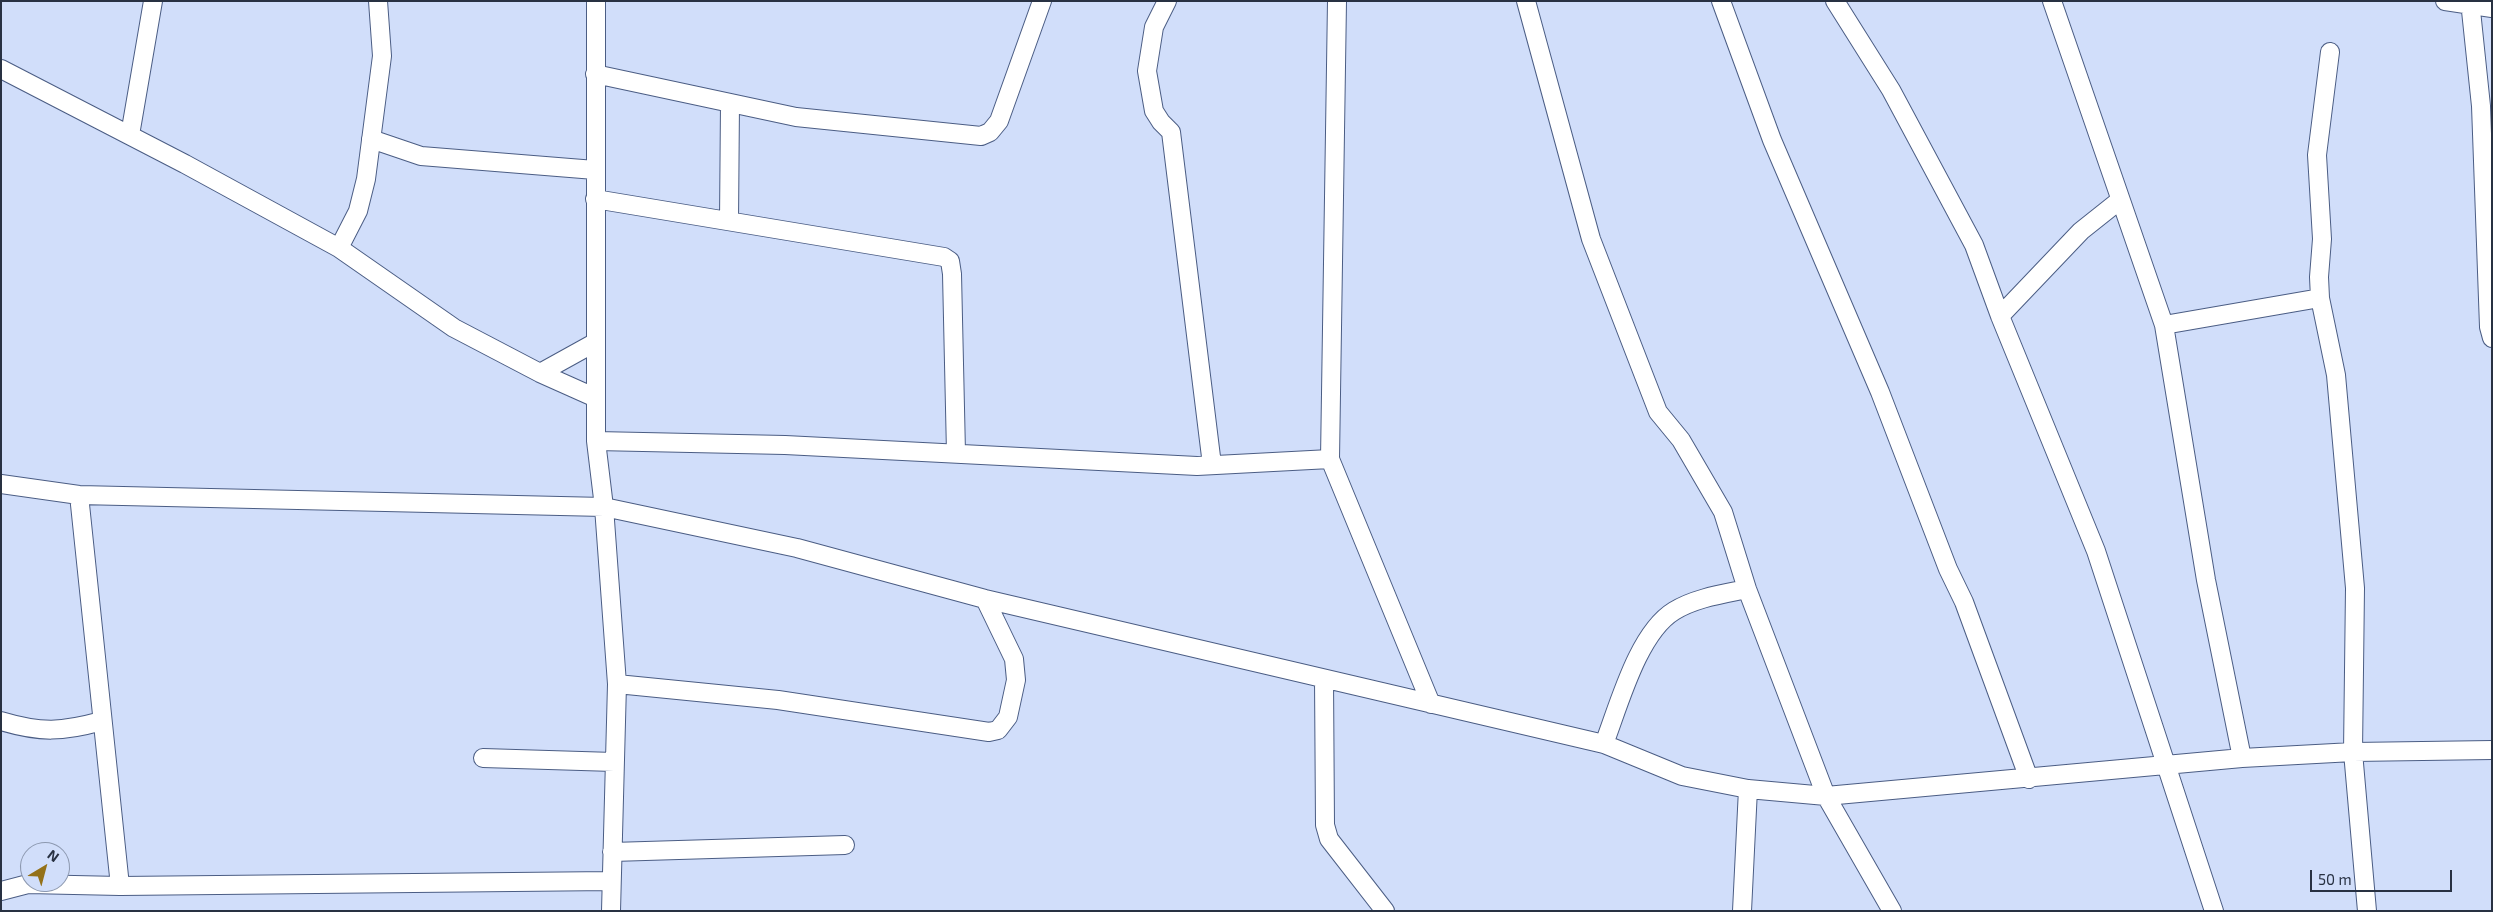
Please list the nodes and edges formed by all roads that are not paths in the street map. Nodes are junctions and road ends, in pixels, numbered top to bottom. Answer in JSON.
{"nodes":[{"id":1,"x":153,"y":1,"type":"edge"},
{"id":2,"x":378,"y":1,"type":"edge"},
{"id":3,"x":596,"y":1,"type":"edge"},
{"id":4,"x":1042,"y":1,"type":"edge"},
{"id":5,"x":1167,"y":1,"type":"edge"},
{"id":6,"x":1337,"y":1,"type":"edge"},
{"id":7,"x":1526,"y":1,"type":"edge"},
{"id":8,"x":1722,"y":1,"type":"edge"},
{"id":9,"x":1835,"y":1,"type":"edge"},
{"id":10,"x":2052,"y":1,"type":"edge"},
{"id":11,"x":2445,"y":1,"type":"edge"},
{"id":12,"x":2470,"y":3,"type":"edge"},
{"id":13,"x":2492,"y":8,"type":"edge"},
{"id":14,"x":2330,"y":52,"type":"dead end"},
{"id":15,"x":1,"y":69,"type":"edge"},
{"id":16,"x":595,"y":74,"type":"junction"},
{"id":17,"x":730,"y":103,"type":"junction"},
{"id":18,"x":130,"y":135,"type":"junction"},
{"id":19,"x":371,"y":140,"type":"junction"},
{"id":20,"x":594,"y":170,"type":"junction"},
{"id":21,"x":595,"y":198,"type":"junction"},
{"id":22,"x":2120,"y":200,"type":"junction"},
{"id":23,"x":729,"y":222,"type":"junction"},
{"id":24,"x":339,"y":248,"type":"junction"},
{"id":25,"x":2320,"y":298,"type":"junction"},
{"id":26,"x":2000,"y":316,"type":"junction"},
{"id":27,"x":2164,"y":325,"type":"junction"},
{"id":28,"x":2492,"y":338,"type":"edge"},
{"id":29,"x":596,"y":342,"type":"junction"},
{"id":30,"x":540,"y":372,"type":"junction"},
{"id":31,"x":596,"y":398,"type":"junction"},
{"id":32,"x":596,"y":441,"type":"junction"},
{"id":33,"x":956,"y":453,"type":"junction"},
{"id":34,"x":1330,"y":459,"type":"junction"},
{"id":35,"x":1212,"y":464,"type":"junction"},
{"id":36,"x":1,"y":484,"type":"edge"},
{"id":37,"x":79,"y":495,"type":"junction"},
{"id":38,"x":604,"y":507,"type":"junction"},
{"id":39,"x":1747,"y":589,"type":"junction"},
{"id":40,"x":985,"y":599,"type":"junction"},
{"id":41,"x":1324,"y":679,"type":"junction"},
{"id":42,"x":616,"y":684,"type":"junction"},
{"id":43,"x":1431,"y":704,"type":"junction"},
{"id":44,"x":1,"y":721,"type":"edge"},
{"id":45,"x":102,"y":721,"type":"junction"},
{"id":46,"x":1604,"y":744,"type":"junction"},
{"id":47,"x":2492,"y":750,"type":"edge"},
{"id":48,"x":2353,"y":752,"type":"junction"},
{"id":49,"x":483,"y":758,"type":"dead end"},
{"id":50,"x":2242,"y":758,"type":"junction"},
{"id":51,"x":614,"y":762,"type":"junction"},
{"id":52,"x":2164,"y":764,"type":"junction"},
{"id":53,"x":2029,"y":779,"type":"junction"},
{"id":54,"x":1748,"y":789,"type":"junction"},
{"id":55,"x":1826,"y":796,"type":"junction"},
{"id":56,"x":844,"y":845,"type":"dead end"},
{"id":57,"x":612,"y":852,"type":"junction"},
{"id":58,"x":612,"y":881,"type":"junction"},
{"id":59,"x":120,"y":886,"type":"junction"},
{"id":60,"x":1,"y":891,"type":"edge"},
{"id":61,"x":611,"y":911,"type":"edge"},
{"id":62,"x":1385,"y":911,"type":"edge"},
{"id":63,"x":1742,"y":911,"type":"edge"},
{"id":64,"x":1892,"y":911,"type":"edge"},
{"id":65,"x":2214,"y":911,"type":"edge"},
{"id":66,"x":2367,"y":911,"type":"edge"}],
"edges":[{"from":1,"to":18,"type":"street"},
{"from":2,"to":19,"type":"street"},
{"from":3,"to":16,"type":"street"},
{"from":4,"to":17,"type":"street"},
{"from":5,"to":35,"type":"street"},
{"from":6,"to":34,"type":"street"},
{"from":7,"to":39,"type":"street"},
{"from":8,"to":53,"type":"street"},
{"from":9,"to":26,"type":"street"},
{"from":10,"to":22,"type":"street"},
{"from":11,"to":12,"type":"street"},
{"from":12,"to":13,"type":"street"},
{"from":12,"to":28,"type":"street"},
{"from":14,"to":25,"type":"street"},
{"from":15,"to":18,"type":"street"},
{"from":16,"to":17,"type":"street"},
{"from":16,"to":20,"type":"street"},
{"from":17,"to":23,"type":"street"},
{"from":18,"to":24,"type":"street"},
{"from":19,"to":20,"type":"street"},
{"from":19,"to":24,"type":"street"},
{"from":20,"to":21,"type":"street"},
{"from":21,"to":23,"type":"street"},
{"from":21,"to":29,"type":"street"},
{"from":22,"to":26,"type":"street"},
{"from":22,"to":27,"type":"street"},
{"from":23,"to":33,"type":"street"},
{"from":24,"to":30,"type":"street"},
{"from":25,"to":27,"type":"street"},
{"from":25,"to":48,"type":"street"},
{"from":26,"to":52,"type":"street"},
{"from":27,"to":50,"type":"street"},
{"from":29,"to":30,"type":"street"},
{"from":29,"to":31,"type":"street"},
{"from":30,"to":31,"type":"street"},
{"from":31,"to":32,"type":"street"},
{"from":32,"to":33,"type":"street"},
{"from":32,"to":38,"type":"street"},
{"from":33,"to":35,"type":"street"},
{"from":34,"to":35,"type":"street"},
{"from":34,"to":43,"type":"street"},
{"from":36,"to":37,"type":"street"},
{"from":37,"to":38,"type":"street"},
{"from":37,"to":45,"type":"street"},
{"from":38,"to":40,"type":"street"},
{"from":38,"to":42,"type":"street"},
{"from":39,"to":46,"type":"street"},
{"from":39,"to":55,"type":"street"},
{"from":40,"to":41,"type":"street"},
{"from":40,"to":42,"type":"street"},
{"from":41,"to":43,"type":"street"},
{"from":41,"to":62,"type":"street"},
{"from":42,"to":51,"type":"street"},
{"from":43,"to":46,"type":"street"},
{"from":44,"to":45,"type":"street"},
{"from":45,"to":59,"type":"street"},
{"from":46,"to":54,"type":"street"},
{"from":47,"to":48,"type":"street"},
{"from":48,"to":50,"type":"street"},
{"from":48,"to":66,"type":"street"},
{"from":49,"to":51,"type":"street"},
{"from":50,"to":52,"type":"street"},
{"from":51,"to":57,"type":"street"},
{"from":52,"to":53,"type":"street"},
{"from":52,"to":65,"type":"street"},
{"from":53,"to":55,"type":"street"},
{"from":54,"to":55,"type":"street"},
{"from":54,"to":63,"type":"street"},
{"from":55,"to":64,"type":"street"},
{"from":56,"to":57,"type":"street"},
{"from":57,"to":58,"type":"street"},
{"from":58,"to":59,"type":"street"},
{"from":58,"to":61,"type":"street"},
{"from":59,"to":60,"type":"street"}]}
